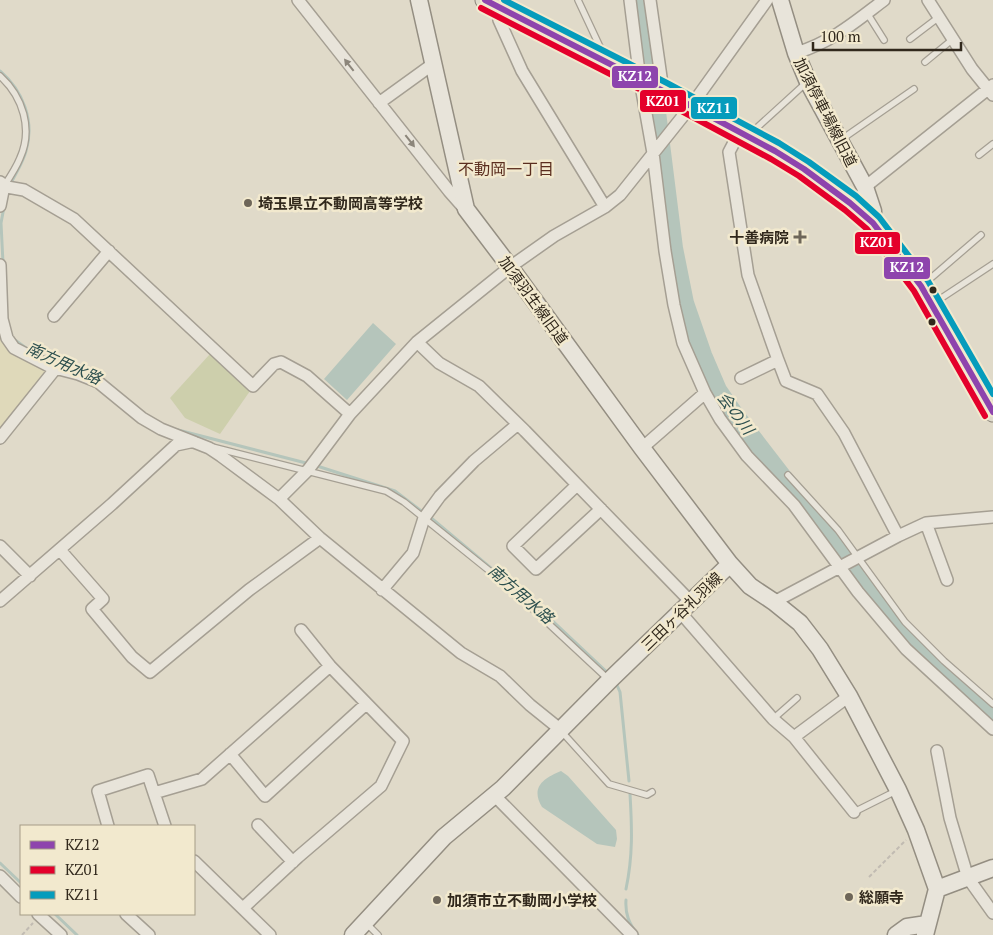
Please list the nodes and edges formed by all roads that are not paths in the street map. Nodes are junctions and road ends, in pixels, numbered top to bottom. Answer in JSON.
{"nodes":[{"id":1,"x":298,"y":0,"type":"edge"},
{"id":2,"x":419,"y":0,"type":"edge"},
{"id":3,"x":578,"y":0,"type":"edge"},
{"id":4,"x":630,"y":0,"type":"edge"},
{"id":5,"x":650,"y":0,"type":"edge"},
{"id":6,"x":767,"y":0,"type":"edge"},
{"id":7,"x":780,"y":0,"type":"edge"},
{"id":8,"x":884,"y":0,"type":"edge"},
{"id":9,"x":928,"y":0,"type":"edge"},
{"id":10,"x":491,"y":3,"type":"edge"},
{"id":11,"x":867,"y":13,"type":"junction"},
{"id":12,"x":939,"y":17,"type":"junction"},
{"id":13,"x":910,"y":39,"type":"dead end"},
{"id":14,"x":953,"y":39,"type":"junction"},
{"id":15,"x":884,"y":40,"type":"dead end"},
{"id":16,"x":796,"y":53,"type":"junction"},
{"id":17,"x":602,"y":61,"type":"junction"},
{"id":18,"x":925,"y":62,"type":"dead end"},
{"id":19,"x":433,"y":64,"type":"junction"},
{"id":20,"x":0,"y":76,"type":"edge"},
{"id":21,"x":808,"y":82,"type":"junction"},
{"id":22,"x":652,"y":86,"type":"junction"},
{"id":23,"x":914,"y":89,"type":"dead end"},
{"id":24,"x":991,"y":90,"type":"edge"},
{"id":25,"x":380,"y":103,"type":"junction"},
{"id":26,"x":691,"y":106,"type":"junction"},
{"id":27,"x":743,"y":135,"type":"junction"},
{"id":28,"x":839,"y":141,"type":"junction"},
{"id":29,"x":993,"y":144,"type":"edge"},
{"id":30,"x":653,"y":153,"type":"junction"},
{"id":31,"x":979,"y":155,"type":"dead end"},
{"id":32,"x":6,"y":186,"type":"edge"},
{"id":33,"x":865,"y":187,"type":"junction"},
{"id":34,"x":0,"y":206,"type":"edge"},
{"id":35,"x":605,"y":207,"type":"junction"},
{"id":36,"x":466,"y":209,"type":"junction"},
{"id":37,"x":873,"y":223,"type":"junction"},
{"id":38,"x":982,"y":235,"type":"dead end"},
{"id":39,"x":108,"y":250,"type":"junction"},
{"id":40,"x":993,"y":264,"type":"edge"},
{"id":41,"x":0,"y":265,"type":"edge"},
{"id":42,"x":510,"y":267,"type":"junction"},
{"id":43,"x":920,"y":286,"type":"junction"},
{"id":44,"x":931,"y":305,"type":"junction"},
{"id":45,"x":54,"y":316,"type":"dead end"},
{"id":46,"x":417,"y":342,"type":"junction"},
{"id":47,"x":778,"y":360,"type":"junction"},
{"id":48,"x":56,"y":368,"type":"junction"},
{"id":49,"x":741,"y":378,"type":"dead end"},
{"id":50,"x":705,"y":393,"type":"junction"},
{"id":51,"x":993,"y":412,"type":"edge"},
{"id":52,"x":350,"y":414,"type":"junction"},
{"id":53,"x":518,"y":424,"type":"junction"},
{"id":54,"x":0,"y":438,"type":"edge"},
{"id":55,"x":200,"y":444,"type":"junction"},
{"id":56,"x":642,"y":448,"type":"junction"},
{"id":57,"x":311,"y":466,"type":"junction"},
{"id":58,"x":788,"y":475,"type":"dead end"},
{"id":59,"x":577,"y":485,"type":"junction"},
{"id":60,"x":279,"y":499,"type":"junction"},
{"id":61,"x":601,"y":509,"type":"junction"},
{"id":62,"x":426,"y":516,"type":"junction"},
{"id":63,"x":993,"y":518,"type":"edge"},
{"id":64,"x":926,"y":523,"type":"junction"},
{"id":65,"x":898,"y":536,"type":"junction"},
{"id":66,"x":320,"y":538,"type":"junction"},
{"id":67,"x":0,"y":546,"type":"edge"},
{"id":68,"x":60,"y":550,"type":"junction"},
{"id":69,"x":849,"y":562,"type":"junction"},
{"id":70,"x":730,"y":564,"type":"junction"},
{"id":71,"x":30,"y":576,"type":"junction"},
{"id":72,"x":946,"y":580,"type":"dead end"},
{"id":73,"x":382,"y":590,"type":"junction"},
{"id":74,"x":0,"y":601,"type":"edge"},
{"id":75,"x":774,"y":602,"type":"junction"},
{"id":76,"x":685,"y":606,"type":"junction"},
{"id":77,"x":302,"y":630,"type":"dead end"},
{"id":78,"x":330,"y":666,"type":"junction"},
{"id":79,"x":611,"y":679,"type":"junction"},
{"id":80,"x":849,"y":696,"type":"junction"},
{"id":81,"x":797,"y":698,"type":"dead end"},
{"id":82,"x":366,"y":704,"type":"junction"},
{"id":83,"x":993,"y":704,"type":"edge"},
{"id":84,"x":774,"y":719,"type":"junction"},
{"id":85,"x":993,"y":729,"type":"edge"},
{"id":86,"x":561,"y":730,"type":"junction"},
{"id":87,"x":794,"y":737,"type":"junction"},
{"id":88,"x":937,"y":751,"type":"dead end"},
{"id":89,"x":230,"y":754,"type":"junction"},
{"id":90,"x":898,"y":790,"type":"junction"},
{"id":91,"x":652,"y":792,"type":"dead end"},
{"id":92,"x":154,"y":793,"type":"junction"},
{"id":93,"x":494,"y":795,"type":"junction"},
{"id":94,"x":854,"y":812,"type":"joint"},
{"id":95,"x":108,"y":825,"type":"edge"},
{"id":96,"x":165,"y":825,"type":"edge"},
{"id":97,"x":258,"y":825,"type":"dead end"},
{"id":98,"x":195,"y":862,"type":"edge"},
{"id":99,"x":293,"y":862,"type":"junction"},
{"id":100,"x":993,"y":868,"type":"edge"},
{"id":101,"x":0,"y":876,"type":"edge"},
{"id":102,"x":968,"y":878,"type":"junction"},
{"id":103,"x":937,"y":889,"type":"junction"},
{"id":104,"x":20,"y":896,"type":"edge"},
{"id":105,"x":243,"y":908,"type":"junction"},
{"id":106,"x":993,"y":913,"type":"edge"},
{"id":107,"x":39,"y":915,"type":"edge"},
{"id":108,"x":127,"y":915,"type":"edge"},
{"id":109,"x":365,"y":922,"type":"junction"},
{"id":110,"x":926,"y":930,"type":"edge"},
{"id":111,"x":61,"y":935,"type":"edge"},
{"id":112,"x":149,"y":935,"type":"edge"},
{"id":113,"x":270,"y":935,"type":"edge"},
{"id":114,"x":354,"y":935,"type":"edge"},
{"id":115,"x":378,"y":935,"type":"edge"},
{"id":116,"x":632,"y":935,"type":"edge"},
{"id":117,"x":896,"y":935,"type":"edge"}],
"edges":[{"from":25,"to":1,"type":"street","one_way":true},
{"from":2,"to":19,"type":"street","name":"加須羽生線旧道"},
{"from":3,"to":17,"type":"lane"},
{"from":4,"to":22,"type":"street"},
{"from":5,"to":22,"type":"street"},
{"from":6,"to":26,"type":"street"},
{"from":7,"to":16,"type":"street","name":"加須停車場線旧道"},
{"from":8,"to":11,"type":"street"},
{"from":9,"to":12,"type":"street"},
{"from":10,"to":17,"type":"main road"},
{"from":10,"to":35,"type":"street"},
{"from":11,"to":15,"type":"lane"},
{"from":11,"to":16,"type":"street"},
{"from":12,"to":13,"type":"lane"},
{"from":12,"to":14,"type":"street"},
{"from":14,"to":18,"type":"lane"},
{"from":14,"to":24,"type":"street"},
{"from":16,"to":21,"type":"street","name":"加須停車場線旧道"},
{"from":17,"to":22,"type":"main road"},
{"from":19,"to":25,"type":"street"},
{"from":19,"to":36,"type":"street","name":"加須羽生線旧道"},
{"from":20,"to":32,"type":"lane"},
{"from":21,"to":27,"type":"lane"},
{"from":21,"to":28,"type":"street","name":"加須停車場線旧道"},
{"from":22,"to":26,"type":"main road"},
{"from":22,"to":30,"type":"street"},
{"from":23,"to":28,"type":"lane"},
{"from":24,"to":33,"type":"street"},
{"from":25,"to":36,"type":"street","one_way":true},
{"from":26,"to":27,"type":"main road"},
{"from":26,"to":30,"type":"street"},
{"from":27,"to":37,"type":"main road"},
{"from":27,"to":47,"type":"street"},
{"from":28,"to":33,"type":"street","name":"加須停車場線旧道"},
{"from":29,"to":31,"type":"lane"},
{"from":30,"to":35,"type":"street"},
{"from":30,"to":50,"type":"street"},
{"from":32,"to":34,"type":"street"},
{"from":32,"to":39,"type":"street"},
{"from":33,"to":37,"type":"street","name":"加須停車場線旧道"},
{"from":35,"to":42,"type":"street"},
{"from":36,"to":42,"type":"street","name":"加須羽生線旧道"},
{"from":37,"to":43,"type":"main road"},
{"from":38,"to":43,"type":"lane"},
{"from":39,"to":45,"type":"street"},
{"from":39,"to":52,"type":"street"},
{"from":40,"to":44,"type":"lane"},
{"from":41,"to":48,"type":"street"},
{"from":42,"to":46,"type":"street"},
{"from":42,"to":56,"type":"street","name":"加須羽生線旧道"},
{"from":43,"to":44,"type":"main road"},
{"from":44,"to":51,"type":"main road"},
{"from":46,"to":52,"type":"street"},
{"from":46,"to":53,"type":"street"},
{"from":47,"to":49,"type":"street"},
{"from":47,"to":65,"type":"street"},
{"from":48,"to":54,"type":"street"},
{"from":48,"to":55,"type":"street"},
{"from":50,"to":56,"type":"street"},
{"from":50,"to":69,"type":"street"},
{"from":52,"to":57,"type":"street"},
{"from":53,"to":59,"type":"street"},
{"from":53,"to":62,"type":"street"},
{"from":55,"to":57,"type":"lane"},
{"from":55,"to":60,"type":"street"},
{"from":55,"to":68,"type":"street"},
{"from":56,"to":70,"type":"street","name":"加須羽生線旧道"},
{"from":57,"to":60,"type":"street"},
{"from":57,"to":62,"type":"lane"},
{"from":58,"to":69,"type":"lane"},
{"from":59,"to":61,"type":"street"},
{"from":59,"to":61,"type":"street"},
{"from":60,"to":66,"type":"street"},
{"from":61,"to":76,"type":"street"},
{"from":62,"to":73,"type":"street"},
{"from":62,"to":79,"type":"lane"},
{"from":63,"to":64,"type":"street"},
{"from":64,"to":65,"type":"street"},
{"from":64,"to":72,"type":"street"},
{"from":65,"to":69,"type":"street"},
{"from":66,"to":68,"type":"street"},
{"from":66,"to":73,"type":"street"},
{"from":67,"to":71,"type":"street"},
{"from":68,"to":71,"type":"street"},
{"from":69,"to":75,"type":"street"},
{"from":69,"to":83,"type":"lane"},
{"from":69,"to":85,"type":"street"},
{"from":70,"to":75,"type":"street","name":"三田ヶ谷礼羽線"},
{"from":70,"to":76,"type":"street","name":"三田ヶ谷礼羽線"},
{"from":71,"to":74,"type":"street"},
{"from":73,"to":86,"type":"street"},
{"from":75,"to":80,"type":"street","name":"三田ヶ谷礼羽線"},
{"from":76,"to":79,"type":"street","name":"三田ヶ谷礼羽線"},
{"from":76,"to":84,"type":"street"},
{"from":77,"to":78,"type":"street"},
{"from":78,"to":82,"type":"street"},
{"from":78,"to":89,"type":"street"},
{"from":79,"to":86,"type":"street","name":"三田ヶ谷礼羽線"},
{"from":80,"to":87,"type":"street"},
{"from":80,"to":90,"type":"street","name":"三田ヶ谷礼羽線"},
{"from":81,"to":84,"type":"lane"},
{"from":82,"to":89,"type":"street"},
{"from":82,"to":99,"type":"street"},
{"from":84,"to":87,"type":"street"},
{"from":86,"to":91,"type":"lane"},
{"from":86,"to":93,"type":"street","name":"三田ヶ谷礼羽線"},
{"from":87,"to":94,"type":"street"},
{"from":88,"to":102,"type":"street"},
{"from":89,"to":92,"type":"street"},
{"from":90,"to":94,"type":"lane"},
{"from":90,"to":103,"type":"street","name":"三田ヶ谷礼羽線"},
{"from":92,"to":95,"type":"street"},
{"from":92,"to":96,"type":"street"},
{"from":93,"to":109,"type":"street","name":"三田ヶ谷礼羽線"},
{"from":93,"to":116,"type":"street"},
{"from":97,"to":99,"type":"street"},
{"from":98,"to":105,"type":"street"},
{"from":99,"to":105,"type":"street"},
{"from":100,"to":102,"type":"street"},
{"from":101,"to":104,"type":"street"},
{"from":102,"to":103,"type":"street"},
{"from":102,"to":106,"type":"street"},
{"from":103,"to":110,"type":"street"},
{"from":105,"to":113,"type":"street"},
{"from":107,"to":111,"type":"street"},
{"from":108,"to":112,"type":"street"},
{"from":109,"to":114,"type":"street","name":"三田ヶ谷礼羽線"},
{"from":109,"to":115,"type":"lane"},
{"from":110,"to":117,"type":"street"}]}
